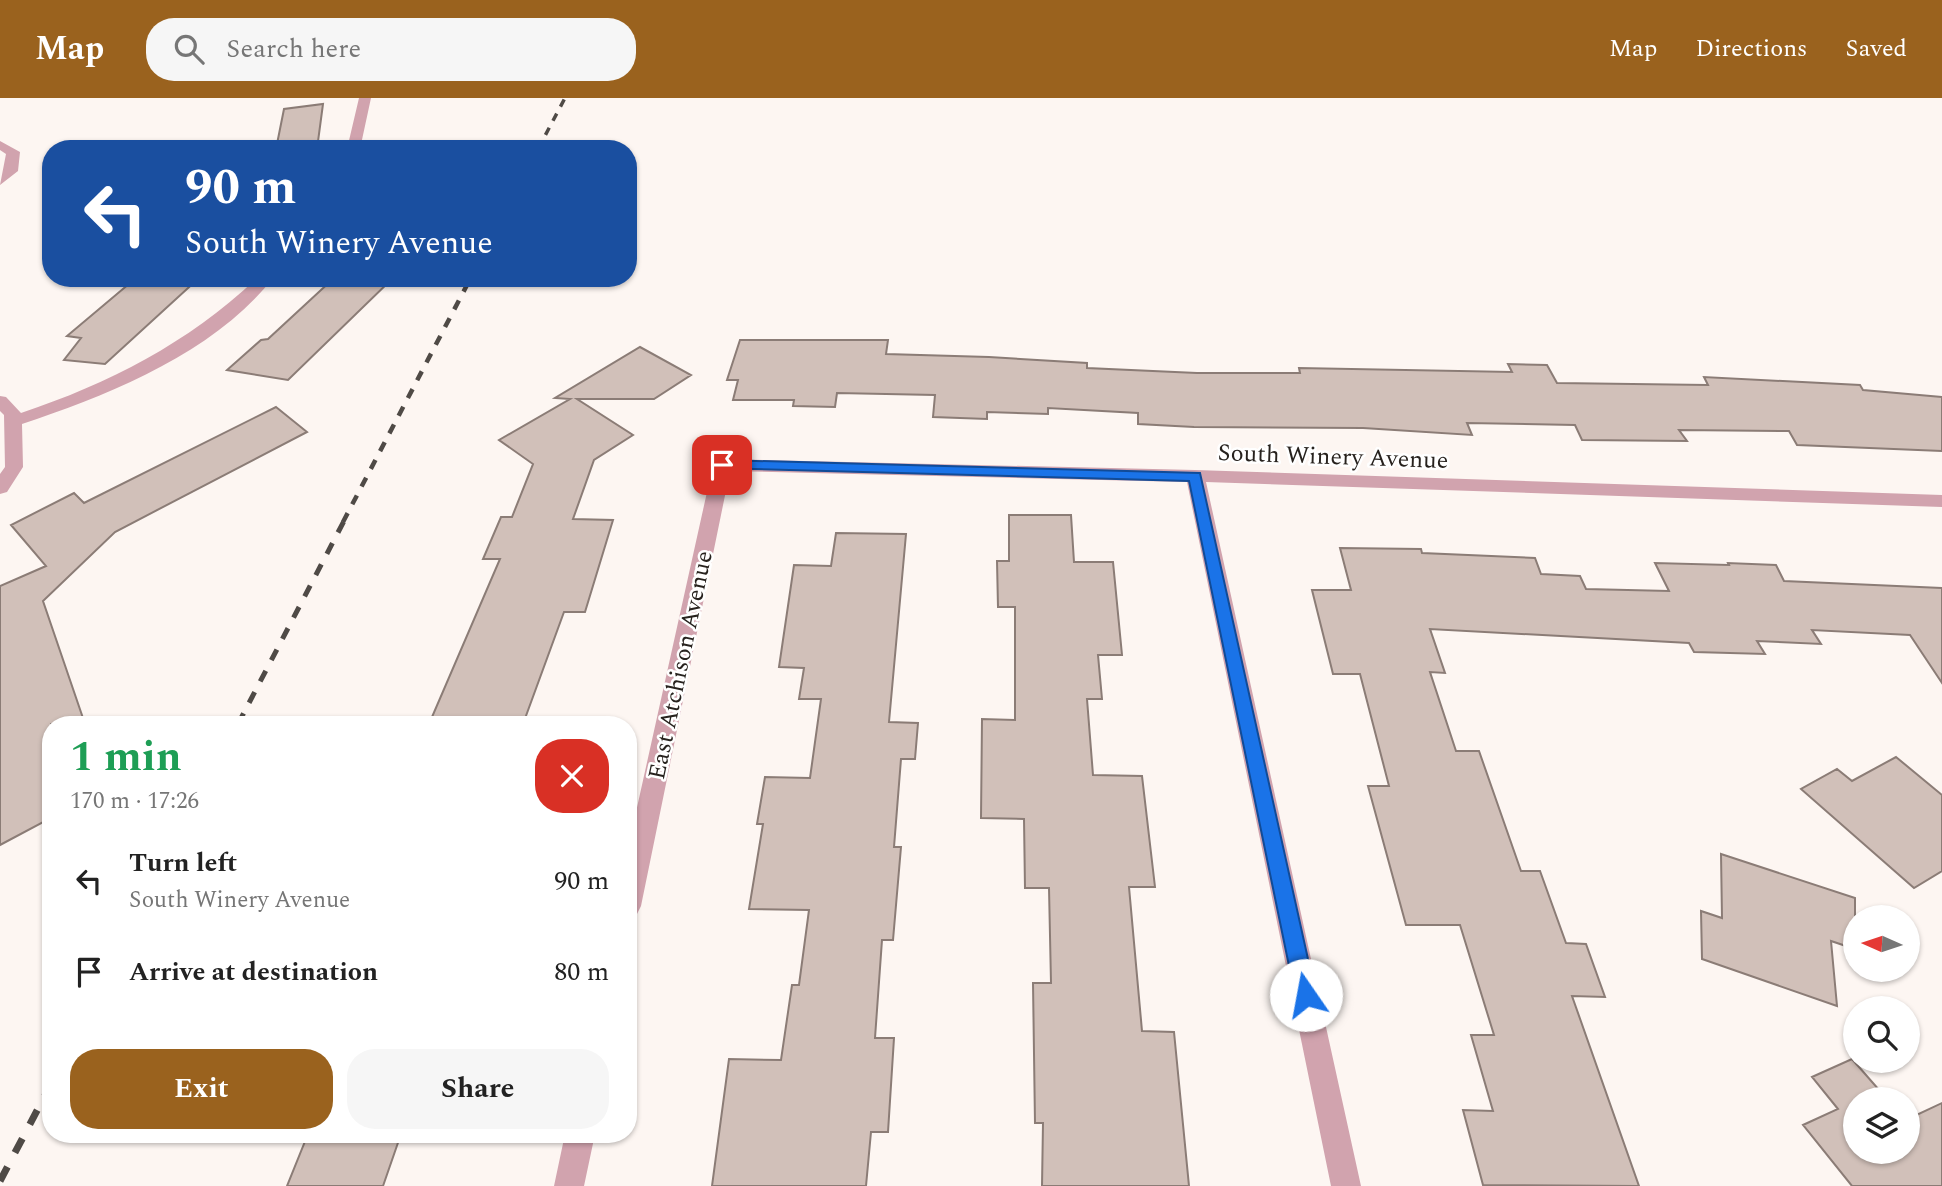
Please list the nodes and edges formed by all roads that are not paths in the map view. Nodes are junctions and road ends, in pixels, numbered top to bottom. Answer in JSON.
{"nodes":[{"id":1,"x":365,"y":98,"type":"edge"},
{"id":2,"x":355,"y":140,"type":"edge"},
{"id":3,"x":0,"y":145,"type":"edge"},
{"id":4,"x":0,"y":181,"type":"edge"},
{"id":5,"x":257,"y":287,"type":"edge"},
{"id":6,"x":0,"y":401,"type":"edge"},
{"id":7,"x":13,"y":421,"type":"junction"},
{"id":8,"x":722,"y":465,"type":"joint"},
{"id":9,"x":1195,"y":476,"type":"junction"},
{"id":10,"x":0,"y":488,"type":"edge"},
{"id":11,"x":1942,"y":501,"type":"edge"},
{"id":12,"x":637,"y":864,"type":"edge"},
{"id":13,"x":578,"y":1143,"type":"edge"},
{"id":14,"x":569,"y":1186,"type":"edge"},
{"id":15,"x":1346,"y":1186,"type":"edge"}],
"edges":[{"from":1,"to":2,"type":"street"},
{"from":3,"to":4,"type":"street"},
{"from":5,"to":7,"type":"street"},
{"from":6,"to":7,"type":"street"},
{"from":7,"to":10,"type":"street"},
{"from":8,"to":9,"type":"street","name":"South Winery Avenue"},
{"from":8,"to":12,"type":"street","name":"East Atchison Avenue"},
{"from":9,"to":11,"type":"street","name":"South Winery Avenue"},
{"from":9,"to":15,"type":"street"},
{"from":13,"to":14,"type":"street"}]}
